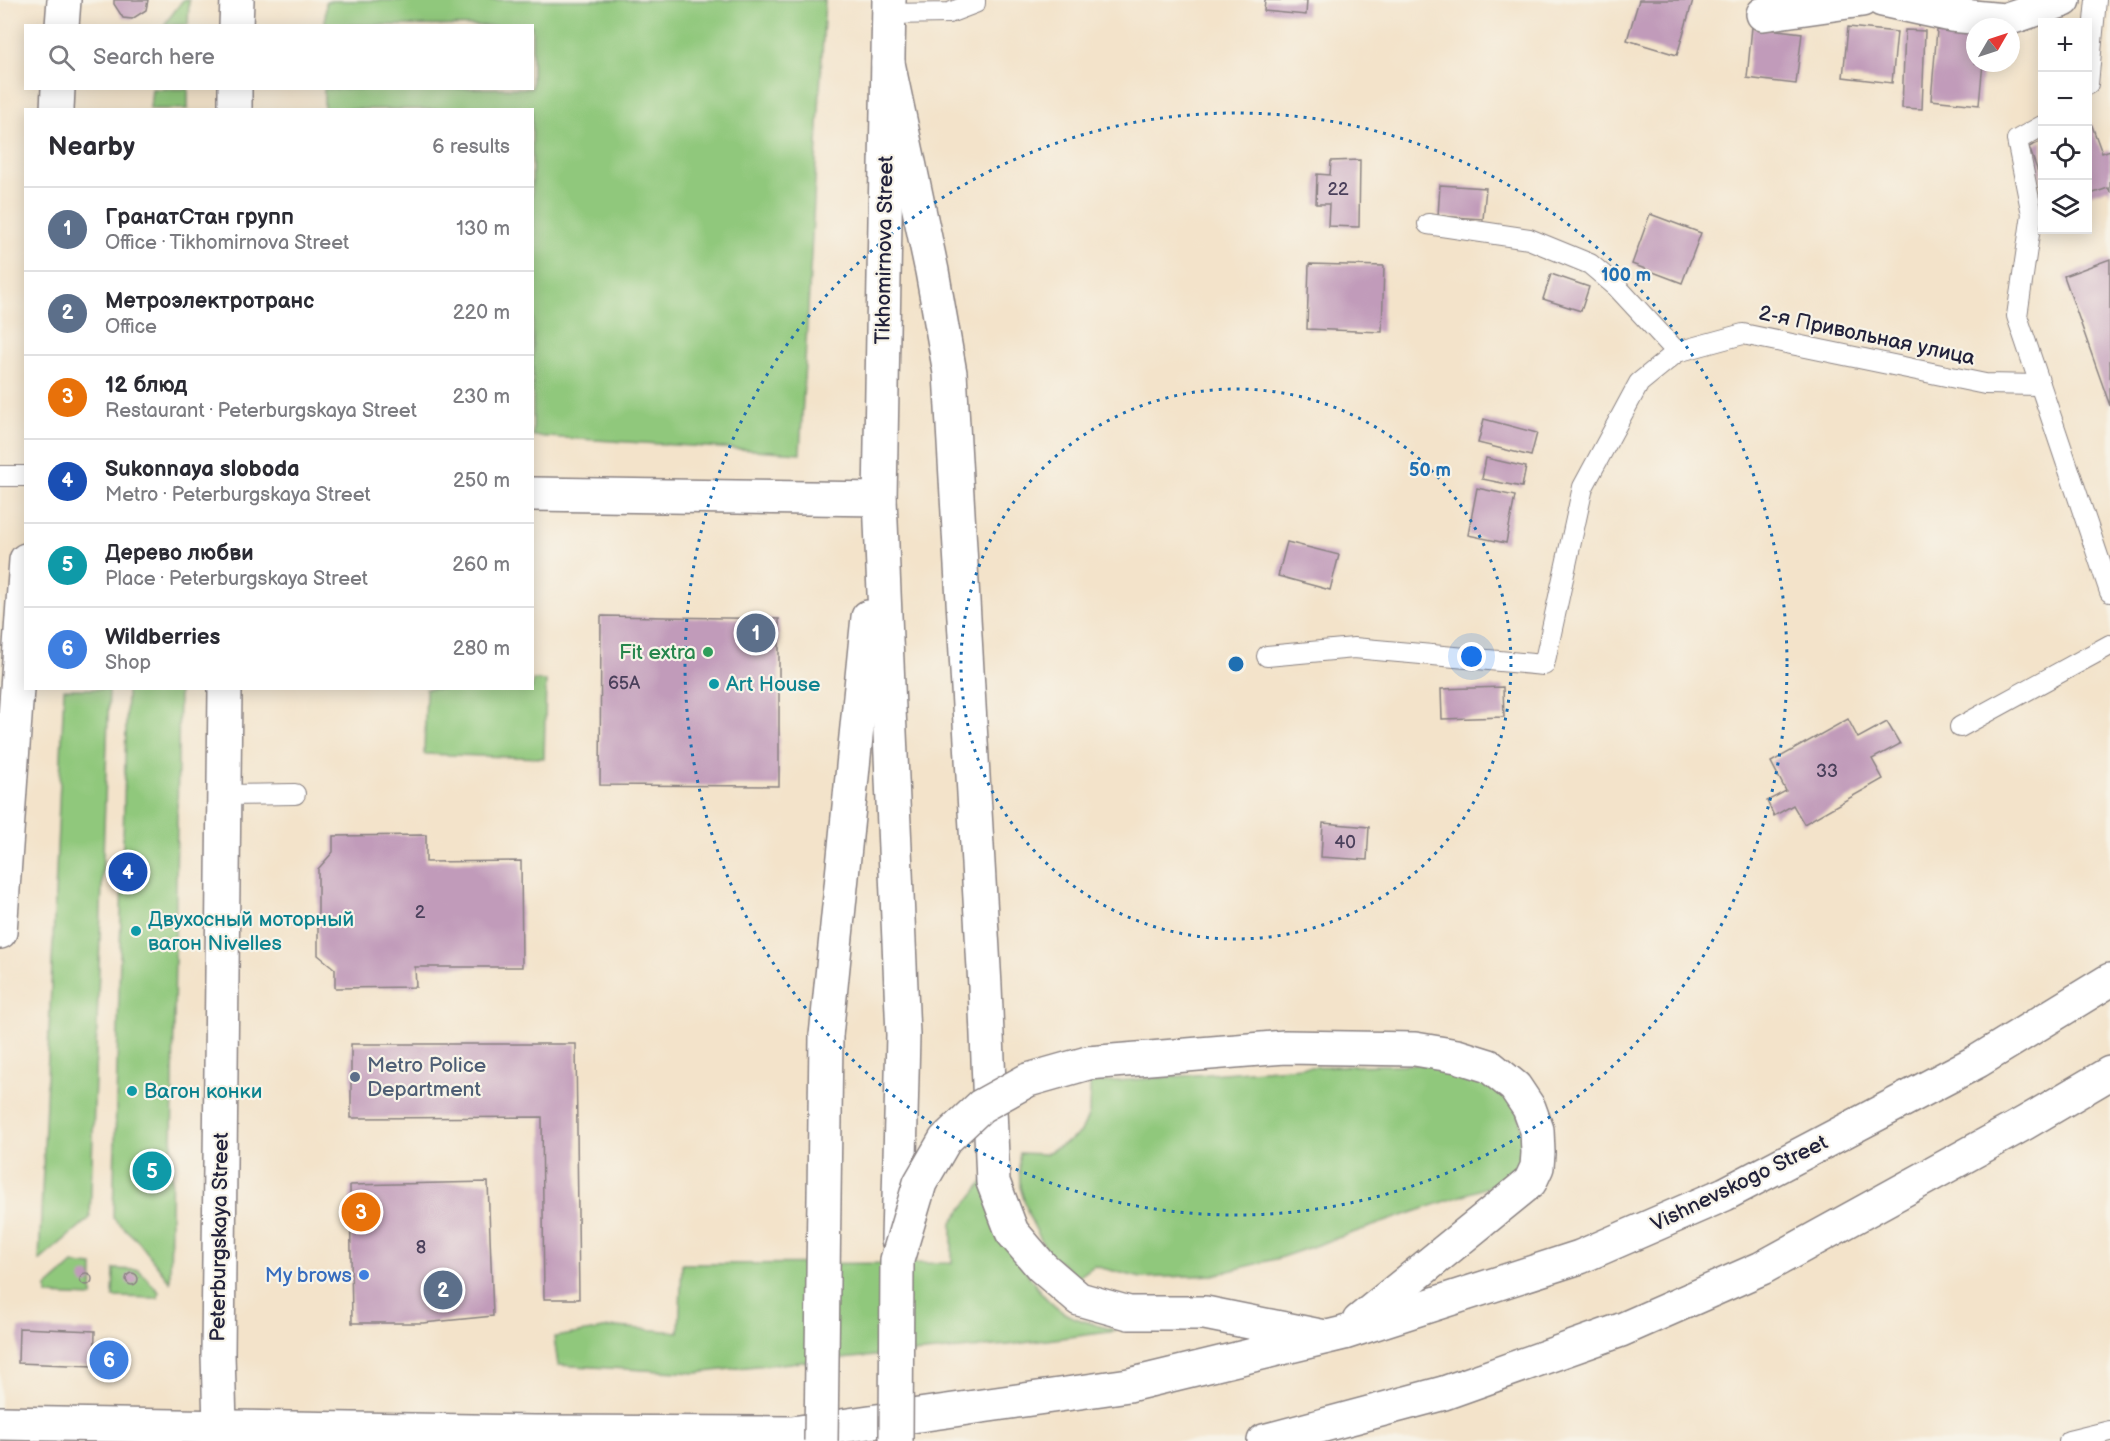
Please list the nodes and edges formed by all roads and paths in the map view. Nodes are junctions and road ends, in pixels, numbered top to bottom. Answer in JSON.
{"nodes":[{"id":1,"x":64,"y":0,"type":"edge"},
{"id":2,"x":237,"y":0,"type":"edge"},
{"id":3,"x":975,"y":0,"type":"edge"},
{"id":4,"x":1862,"y":0,"type":"edge"},
{"id":5,"x":1882,"y":0,"type":"edge"},
{"id":6,"x":2064,"y":0,"type":"edge"},
{"id":7,"x":2096,"y":0,"type":"edge"},
{"id":8,"x":889,"y":7,"type":"edge"},
{"id":9,"x":1763,"y":14,"type":"dead end"},
{"id":10,"x":62,"y":24,"type":"edge"},
{"id":11,"x":236,"y":24,"type":"edge"},
{"id":12,"x":888,"y":63,"type":"junction"},
{"id":13,"x":2089,"y":72,"type":"edge"},
{"id":14,"x":58,"y":90,"type":"edge"},
{"id":15,"x":236,"y":90,"type":"edge"},
{"id":16,"x":57,"y":108,"type":"edge"},
{"id":17,"x":235,"y":108,"type":"edge"},
{"id":18,"x":2038,"y":129,"type":"edge"},
{"id":19,"x":1428,"y":224,"type":"dead end"},
{"id":20,"x":1677,"y":352,"type":"junction"},
{"id":21,"x":2040,"y":385,"type":"junction"},
{"id":22,"x":0,"y":476,"type":"edge"},
{"id":23,"x":24,"y":476,"type":"edge"},
{"id":24,"x":534,"y":494,"type":"edge"},
{"id":25,"x":880,"y":499,"type":"junction"},
{"id":26,"x":24,"y":589,"type":"edge"},
{"id":27,"x":2110,"y":592,"type":"edge"},
{"id":28,"x":2110,"y":645,"type":"edge"},
{"id":29,"x":1267,"y":656,"type":"dead end"},
{"id":30,"x":225,"y":690,"type":"edge"},
{"id":31,"x":1960,"y":727,"type":"dead end"},
{"id":32,"x":295,"y":794,"type":"dead end"},
{"id":33,"x":223,"y":795,"type":"junction"},
{"id":34,"x":0,"y":932,"type":"edge"},
{"id":35,"x":2110,"y":980,"type":"edge"},
{"id":36,"x":2110,"y":1073,"type":"edge"},
{"id":37,"x":897,"y":1260,"type":"junction"},
{"id":38,"x":1334,"y":1335,"type":"junction"},
{"id":39,"x":0,"y":1423,"type":"edge"},
{"id":40,"x":220,"y":1426,"type":"junction"},
{"id":41,"x":2110,"y":1431,"type":"edge"},
{"id":42,"x":820,"y":1441,"type":"edge"},
{"id":43,"x":896,"y":1441,"type":"edge"},
{"id":44,"x":1264,"y":1441,"type":"edge"},
{"id":45,"x":2069,"y":1441,"type":"edge"}],
"edges":[{"from":1,"to":10,"type":"main road"},
{"from":2,"to":11,"type":"main road"},
{"from":3,"to":8,"type":"lane"},
{"from":4,"to":9,"type":"main road"},
{"from":5,"to":6,"type":"main road"},
{"from":7,"to":13,"type":"lane"},
{"from":8,"to":12,"type":"main road","name":"Tikhomirnova Street"},
{"from":12,"to":25,"type":"main road","name":"Tikhomirnova Street"},
{"from":12,"to":38,"type":"main road"},
{"from":14,"to":16,"type":"main road"},
{"from":15,"to":17,"type":"main road"},
{"from":18,"to":21,"type":"lane"},
{"from":19,"to":20,"type":"lane"},
{"from":20,"to":21,"type":"lane","name":"2-я Привольная улица"},
{"from":20,"to":29,"type":"lane","name":"2-я Привольная улица"},
{"from":21,"to":27,"type":"lane"},
{"from":22,"to":23,"type":"lane"},
{"from":24,"to":25,"type":"main road"},
{"from":25,"to":37,"type":"main road","bridge":true},
{"from":25,"to":42,"type":"main road","bridge":true},
{"from":26,"to":34,"type":"main road"},
{"from":28,"to":31,"type":"lane"},
{"from":30,"to":33,"type":"main road","name":"Peterburgskaya Street"},
{"from":32,"to":33,"type":"lane"},
{"from":33,"to":40,"type":"main road","name":"Peterburgskaya Street"},
{"from":35,"to":38,"type":"main road","name":"Vishnevskogo Street"},
{"from":36,"to":44,"type":"main road"},
{"from":37,"to":38,"type":"main road","bridge":true},
{"from":37,"to":43,"type":"main road","bridge":true},
{"from":38,"to":40,"type":"main road","name":"Vishnevskogo Street"},
{"from":39,"to":40,"type":"main road","name":"Vishnevskogo Street"},
{"from":41,"to":45,"type":"lane"}]}
